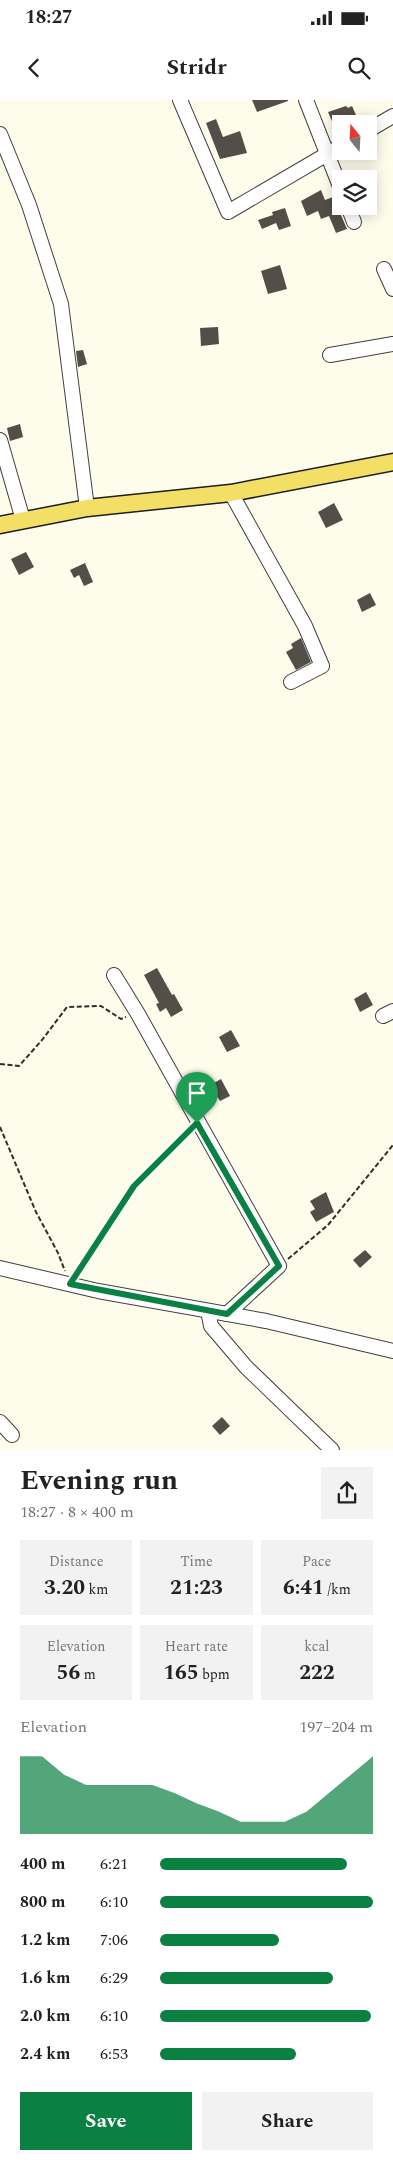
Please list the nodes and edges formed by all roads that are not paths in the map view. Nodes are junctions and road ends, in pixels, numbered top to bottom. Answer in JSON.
{"nodes":[{"id":1,"x":180,"y":100,"type":"edge"},
{"id":2,"x":306,"y":100,"type":"edge"},
{"id":3,"x":393,"y":116,"type":"edge"},
{"id":4,"x":378,"y":125,"type":"edge"},
{"id":5,"x":0,"y":134,"type":"edge"},
{"id":6,"x":332,"y":152,"type":"edge"},
{"id":7,"x":328,"y":154,"type":"junction"},
{"id":8,"x":334,"y":170,"type":"edge"},
{"id":9,"x":351,"y":215,"type":"edge"},
{"id":10,"x":354,"y":222,"type":"dead end"},
{"id":11,"x":384,"y":269,"type":"dead end"},
{"id":12,"x":393,"y":289,"type":"edge"},
{"id":13,"x":393,"y":344,"type":"edge"},
{"id":14,"x":330,"y":354,"type":"dead end"},
{"id":15,"x":1,"y":434,"type":"edge"},
{"id":16,"x":393,"y":462,"type":"edge"},
{"id":17,"x":231,"y":493,"type":"junction"},
{"id":18,"x":87,"y":508,"type":"junction"},
{"id":19,"x":23,"y":520,"type":"junction"},
{"id":20,"x":0,"y":525,"type":"edge"},
{"id":21,"x":291,"y":682,"type":"dead end"},
{"id":22,"x":114,"y":975,"type":"dead end"},
{"id":23,"x":0,"y":1268,"type":"edge"},
{"id":24,"x":208,"y":1311,"type":"junction"},
{"id":25,"x":227,"y":1314,"type":"junction"},
{"id":26,"x":393,"y":1351,"type":"edge"},
{"id":27,"x":0,"y":1422,"type":"edge"},
{"id":28,"x":12,"y":1435,"type":"dead end"},
{"id":29,"x":332,"y":1450,"type":"edge"}],
"edges":[{"from":1,"to":7,"type":"street"},
{"from":2,"to":7,"type":"street"},
{"from":3,"to":4,"type":"street"},
{"from":5,"to":18,"type":"street"},
{"from":6,"to":7,"type":"street"},
{"from":7,"to":8,"type":"street"},
{"from":9,"to":10,"type":"street"},
{"from":11,"to":12,"type":"street"},
{"from":13,"to":14,"type":"street"},
{"from":15,"to":19,"type":"street"},
{"from":16,"to":17,"type":"main road"},
{"from":17,"to":18,"type":"main road"},
{"from":17,"to":21,"type":"street"},
{"from":18,"to":19,"type":"main road"},
{"from":19,"to":20,"type":"main road"},
{"from":22,"to":25,"type":"street"},
{"from":23,"to":24,"type":"street"},
{"from":24,"to":25,"type":"street"},
{"from":24,"to":29,"type":"street"},
{"from":25,"to":26,"type":"street"},
{"from":27,"to":28,"type":"street"}]}
